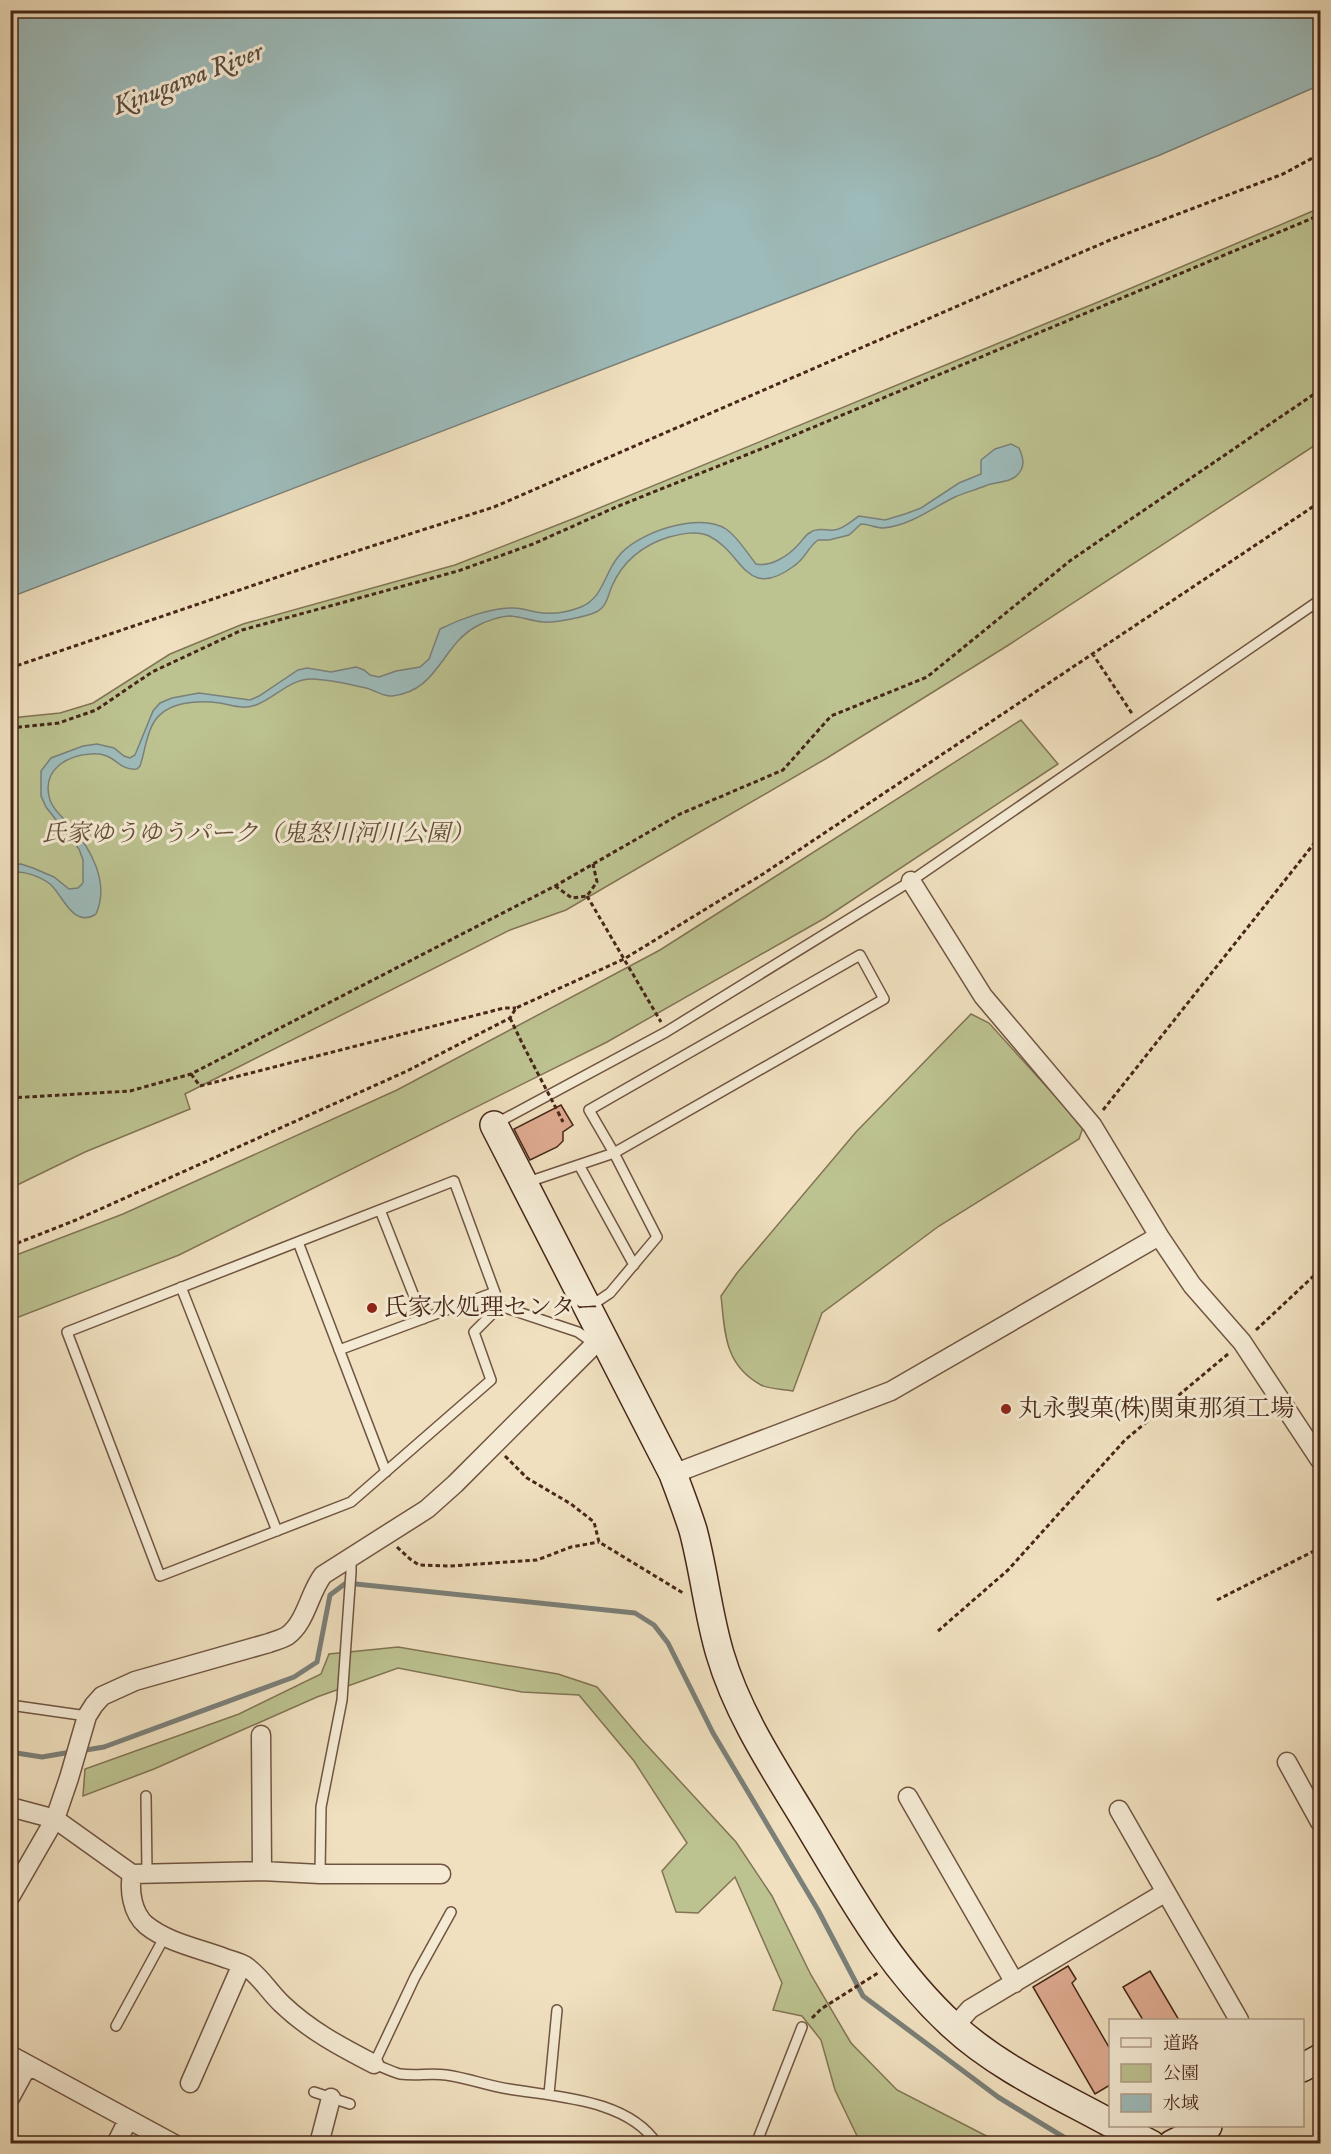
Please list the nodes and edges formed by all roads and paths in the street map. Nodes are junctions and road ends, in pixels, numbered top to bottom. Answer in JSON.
{"nodes":[{"id":1,"x":1320,"y":154,"type":"edge"},
{"id":2,"x":1320,"y":215,"type":"edge"},
{"id":3,"x":1320,"y":390,"type":"edge"},
{"id":4,"x":1320,"y":502,"type":"edge"},
{"id":5,"x":1320,"y":600,"type":"edge"},
{"id":6,"x":1092,"y":653,"type":"junction"},
{"id":7,"x":10,"y":668,"type":"edge"},
{"id":8,"x":1139,"y":724,"type":"junction"},
{"id":9,"x":10,"y":728,"type":"edge"},
{"id":10,"x":1320,"y":836,"type":"edge"},
{"id":11,"x":593,"y":864,"type":"junction"},
{"id":12,"x":911,"y":881,"type":"junction"},
{"id":13,"x":555,"y":886,"type":"junction"},
{"id":14,"x":587,"y":896,"type":"junction"},
{"id":15,"x":624,"y":959,"type":"junction"},
{"id":16,"x":516,"y":1008,"type":"junction"},
{"id":17,"x":510,"y":1018,"type":"junction"},
{"id":18,"x":666,"y":1032,"type":"junction"},
{"id":19,"x":191,"y":1074,"type":"junction"},
{"id":20,"x":10,"y":1098,"type":"edge"},
{"id":21,"x":563,"y":1122,"type":"dead end"},
{"id":22,"x":494,"y":1125,"type":"joint"},
{"id":23,"x":1092,"y":1125,"type":"junction"},
{"id":24,"x":614,"y":1153,"type":"junction"},
{"id":25,"x":579,"y":1165,"type":"junction"},
{"id":26,"x":525,"y":1183,"type":"junction"},
{"id":27,"x":380,"y":1210,"type":"junction"},
{"id":28,"x":1159,"y":1236,"type":"junction"},
{"id":29,"x":298,"y":1242,"type":"junction"},
{"id":30,"x":10,"y":1246,"type":"edge"},
{"id":31,"x":634,"y":1265,"type":"junction"},
{"id":32,"x":1320,"y":1270,"type":"edge"},
{"id":33,"x":182,"y":1287,"type":"junction"},
{"id":34,"x":495,"y":1292,"type":"junction"},
{"id":35,"x":500,"y":1305,"type":"junction"},
{"id":36,"x":587,"y":1308,"type":"junction"},
{"id":37,"x":423,"y":1319,"type":"junction"},
{"id":38,"x":599,"y":1341,"type":"junction"},
{"id":39,"x":1242,"y":1342,"type":"junction"},
{"id":40,"x":339,"y":1350,"type":"junction"},
{"id":41,"x":494,"y":1445,"type":"junction"},
{"id":42,"x":1320,"y":1460,"type":"edge"},
{"id":43,"x":386,"y":1472,"type":"junction"},
{"id":44,"x":673,"y":1474,"type":"junction"},
{"id":45,"x":277,"y":1531,"type":"junction"},
{"id":46,"x":388,"y":1534,"type":"junction"},
{"id":47,"x":599,"y":1542,"type":"junction"},
{"id":48,"x":1320,"y":1548,"type":"edge"},
{"id":49,"x":351,"y":1565,"type":"junction"},
{"id":50,"x":683,"y":1593,"type":"dead end"},
{"id":51,"x":1217,"y":1600,"type":"dead end"},
{"id":52,"x":938,"y":1631,"type":"dead end"},
{"id":53,"x":10,"y":1706,"type":"edge"},
{"id":54,"x":85,"y":1723,"type":"junction"},
{"id":55,"x":261,"y":1735,"type":"dead end"},
{"id":56,"x":1287,"y":1762,"type":"dead end"},
{"id":57,"x":146,"y":1796,"type":"dead end"},
{"id":58,"x":908,"y":1797,"type":"dead end"},
{"id":59,"x":10,"y":1807,"type":"edge"},
{"id":60,"x":1119,"y":1810,"type":"dead end"},
{"id":61,"x":55,"y":1819,"type":"junction"},
{"id":62,"x":1320,"y":1822,"type":"edge"},
{"id":63,"x":262,"y":1871,"type":"junction"},
{"id":64,"x":140,"y":1874,"type":"junction"},
{"id":65,"x":320,"y":1874,"type":"junction"},
{"id":66,"x":441,"y":1874,"type":"dead end"},
{"id":67,"x":1166,"y":1893,"type":"junction"},
{"id":68,"x":10,"y":1897,"type":"edge"},
{"id":69,"x":451,"y":1912,"type":"dead end"},
{"id":70,"x":165,"y":1936,"type":"junction"},
{"id":71,"x":242,"y":1964,"type":"junction"},
{"id":72,"x":878,"y":1972,"type":"dead end"},
{"id":73,"x":1015,"y":1983,"type":"junction"},
{"id":74,"x":821,"y":2008,"type":"dead end"},
{"id":75,"x":556,"y":2010,"type":"dead end"},
{"id":76,"x":1238,"y":2019,"type":"edge"},
{"id":77,"x":116,"y":2026,"type":"dead end"},
{"id":78,"x":802,"y":2027,"type":"dead end"},
{"id":79,"x":954,"y":2027,"type":"junction"},
{"id":80,"x":10,"y":2055,"type":"edge"},
{"id":81,"x":1320,"y":2058,"type":"edge"},
{"id":82,"x":374,"y":2064,"type":"junction"},
{"id":83,"x":28,"y":2065,"type":"junction"},
{"id":84,"x":1304,"y":2067,"type":"edge"},
{"id":85,"x":190,"y":2083,"type":"dead end"},
{"id":86,"x":549,"y":2094,"type":"junction"},
{"id":87,"x":322,"y":2095,"type":"joint"},
{"id":88,"x":10,"y":2098,"type":"edge"},
{"id":89,"x":351,"y":2104,"type":"dead end"},
{"id":90,"x":128,"y":2120,"type":"junction"},
{"id":91,"x":1109,"y":2121,"type":"edge"},
{"id":92,"x":1119,"y":2127,"type":"edge"},
{"id":93,"x":1206,"y":2127,"type":"edge"},
{"id":94,"x":1169,"y":2143,"type":"edge"},
{"id":95,"x":116,"y":2144,"type":"edge"},
{"id":96,"x":174,"y":2144,"type":"edge"},
{"id":97,"x":319,"y":2144,"type":"edge"},
{"id":98,"x":657,"y":2144,"type":"edge"},
{"id":99,"x":756,"y":2144,"type":"edge"}],
"edges":[{"from":1,"to":7,"type":"path"},
{"from":2,"to":9,"type":"path"},
{"from":3,"to":11,"type":"path"},
{"from":4,"to":6,"type":"path"},
{"from":5,"to":8,"type":"lane"},
{"from":6,"to":8,"type":"path"},
{"from":6,"to":15,"type":"path"},
{"from":8,"to":12,"type":"lane"},
{"from":10,"to":23,"type":"path"},
{"from":11,"to":13,"type":"path"},
{"from":11,"to":14,"type":"path"},
{"from":12,"to":18,"type":"lane"},
{"from":12,"to":23,"type":"street"},
{"from":13,"to":14,"type":"path"},
{"from":13,"to":19,"type":"path"},
{"from":14,"to":15,"type":"path"},
{"from":15,"to":16,"type":"path"},
{"from":15,"to":18,"type":"path"},
{"from":16,"to":17,"type":"path"},
{"from":16,"to":19,"type":"path"},
{"from":17,"to":21,"type":"path","bridge":true},
{"from":17,"to":30,"type":"path"},
{"from":18,"to":22,"type":"lane"},
{"from":19,"to":20,"type":"path"},
{"from":22,"to":26,"type":"street"},
{"from":23,"to":28,"type":"street"},
{"from":24,"to":24,"type":"lane"},
{"from":24,"to":25,"type":"lane"},
{"from":24,"to":31,"type":"lane"},
{"from":25,"to":26,"type":"lane"},
{"from":25,"to":31,"type":"lane"},
{"from":26,"to":36,"type":"street"},
{"from":27,"to":29,"type":"lane"},
{"from":27,"to":34,"type":"lane"},
{"from":27,"to":37,"type":"lane"},
{"from":28,"to":39,"type":"street"},
{"from":28,"to":44,"type":"street"},
{"from":29,"to":33,"type":"lane"},
{"from":29,"to":40,"type":"lane"},
{"from":31,"to":36,"type":"lane"},
{"from":32,"to":39,"type":"path"},
{"from":33,"to":45,"type":"lane"},
{"from":33,"to":45,"type":"lane"},
{"from":34,"to":35,"type":"lane"},
{"from":34,"to":37,"type":"lane"},
{"from":35,"to":38,"type":"lane"},
{"from":35,"to":43,"type":"lane"},
{"from":36,"to":38,"type":"street"},
{"from":37,"to":40,"type":"lane"},
{"from":38,"to":41,"type":"street"},
{"from":38,"to":44,"type":"street"},
{"from":39,"to":42,"type":"street"},
{"from":39,"to":52,"type":"path"},
{"from":40,"to":43,"type":"lane"},
{"from":41,"to":46,"type":"street"},
{"from":41,"to":47,"type":"path"},
{"from":43,"to":45,"type":"lane"},
{"from":44,"to":79,"type":"street"},
{"from":46,"to":47,"type":"path"},
{"from":46,"to":49,"type":"street"},
{"from":47,"to":50,"type":"path"},
{"from":48,"to":51,"type":"path"},
{"from":49,"to":54,"type":"street"},
{"from":49,"to":65,"type":"lane"},
{"from":53,"to":54,"type":"lane"},
{"from":54,"to":61,"type":"street"},
{"from":55,"to":63,"type":"street"},
{"from":56,"to":62,"type":"street"},
{"from":57,"to":64,"type":"lane"},
{"from":58,"to":73,"type":"street"},
{"from":59,"to":61,"type":"street"},
{"from":60,"to":67,"type":"street"},
{"from":61,"to":64,"type":"street"},
{"from":61,"to":68,"type":"street"},
{"from":63,"to":64,"type":"street"},
{"from":63,"to":65,"type":"street"},
{"from":64,"to":70,"type":"street"},
{"from":65,"to":66,"type":"street"},
{"from":67,"to":73,"type":"street"},
{"from":67,"to":76,"type":"street"},
{"from":69,"to":82,"type":"lane"},
{"from":70,"to":71,"type":"street"},
{"from":70,"to":77,"type":"lane"},
{"from":71,"to":82,"type":"street"},
{"from":71,"to":85,"type":"street"},
{"from":72,"to":74,"type":"path"},
{"from":73,"to":79,"type":"street"},
{"from":75,"to":86,"type":"lane"},
{"from":78,"to":99,"type":"lane"},
{"from":79,"to":91,"type":"street"},
{"from":80,"to":83,"type":"street"},
{"from":81,"to":84,"type":"street"},
{"from":82,"to":86,"type":"lane"},
{"from":83,"to":88,"type":"street"},
{"from":83,"to":90,"type":"street"},
{"from":86,"to":98,"type":"lane"},
{"from":87,"to":89,"type":"lane"},
{"from":87,"to":97,"type":"street"},
{"from":90,"to":95,"type":"street"},
{"from":90,"to":96,"type":"street"},
{"from":92,"to":94,"type":"street"},
{"from":93,"to":94,"type":"street"}]}
